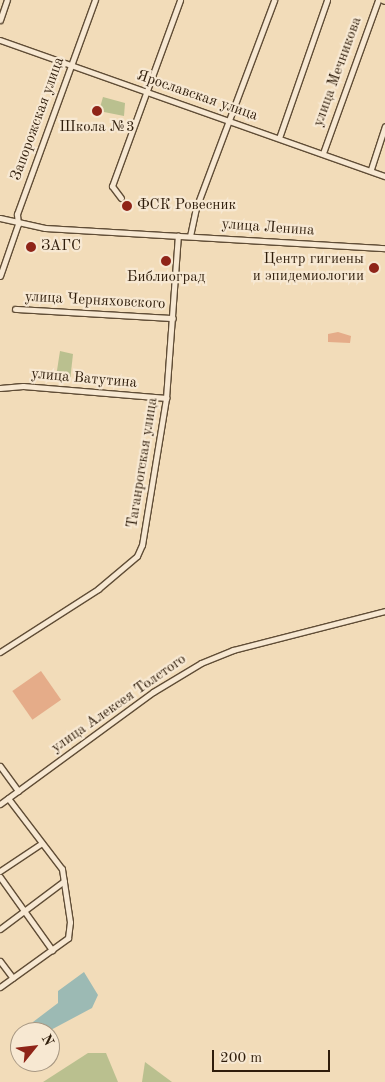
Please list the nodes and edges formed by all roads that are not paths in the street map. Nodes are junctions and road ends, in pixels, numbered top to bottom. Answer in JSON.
{"nodes":[{"id":1,"x":7,"y":0,"type":"edge"},
{"id":2,"x":95,"y":0,"type":"edge"},
{"id":3,"x":180,"y":0,"type":"edge"},
{"id":4,"x":274,"y":0,"type":"edge"},
{"id":5,"x":327,"y":0,"type":"edge"},
{"id":6,"x":378,"y":0,"type":"edge"},
{"id":7,"x":0,"y":20,"type":"edge"},
{"id":8,"x":0,"y":40,"type":"edge"},
{"id":9,"x":70,"y":64,"type":"junction"},
{"id":10,"x":146,"y":93,"type":"junction"},
{"id":11,"x":228,"y":122,"type":"junction"},
{"id":12,"x":385,"y":126,"type":"edge"},
{"id":13,"x":279,"y":138,"type":"junction"},
{"id":14,"x":323,"y":153,"type":"junction"},
{"id":15,"x":371,"y":169,"type":"junction"},
{"id":16,"x":385,"y":176,"type":"edge"},
{"id":17,"x":121,"y":198,"type":"dead end"},
{"id":18,"x":0,"y":218,"type":"edge"},
{"id":19,"x":18,"y":224,"type":"junction"},
{"id":20,"x":178,"y":235,"type":"junction"},
{"id":21,"x":190,"y":236,"type":"junction"},
{"id":22,"x":385,"y":248,"type":"edge"},
{"id":23,"x":0,"y":276,"type":"edge"},
{"id":24,"x":15,"y":308,"type":"dead end"},
{"id":25,"x":173,"y":318,"type":"junction"},
{"id":26,"x":0,"y":388,"type":"edge"},
{"id":27,"x":166,"y":398,"type":"junction"},
{"id":28,"x":385,"y":611,"type":"edge"},
{"id":29,"x":0,"y":652,"type":"edge"},
{"id":30,"x":0,"y":766,"type":"edge"},
{"id":31,"x":18,"y":791,"type":"junction"},
{"id":32,"x":8,"y":798,"type":"junction"},
{"id":33,"x":0,"y":804,"type":"edge"},
{"id":34,"x":42,"y":843,"type":"junction"},
{"id":35,"x":0,"y":871,"type":"edge"},
{"id":36,"x":0,"y":877,"type":"edge"},
{"id":37,"x":64,"y":881,"type":"junction"},
{"id":38,"x":26,"y":913,"type":"junction"},
{"id":39,"x":0,"y":929,"type":"edge"},
{"id":40,"x":52,"y":950,"type":"junction"},
{"id":41,"x":0,"y":961,"type":"edge"},
{"id":42,"x":13,"y":978,"type":"junction"},
{"id":43,"x":0,"y":987,"type":"edge"}],
"edges":[{"from":1,"to":7,"type":"street"},
{"from":2,"to":9,"type":"street","name":"Запорожская улица"},
{"from":3,"to":10,"type":"street"},
{"from":4,"to":11,"type":"street"},
{"from":5,"to":13,"type":"street"},
{"from":6,"to":14,"type":"street","name":"улица Мечникова"},
{"from":8,"to":9,"type":"street","name":"Ярославская улица"},
{"from":9,"to":10,"type":"street","name":"Ярославская улица"},
{"from":9,"to":19,"type":"street","name":"Запорожская улица"},
{"from":10,"to":11,"type":"street","name":"Ярославская улица"},
{"from":10,"to":17,"type":"street"},
{"from":11,"to":13,"type":"street","name":"Ярославская улица"},
{"from":11,"to":21,"type":"street"},
{"from":12,"to":15,"type":"street"},
{"from":13,"to":14,"type":"street","name":"Ярославская улица"},
{"from":14,"to":15,"type":"street","name":"Ярославская улица"},
{"from":15,"to":16,"type":"street","name":"Ярославская улица"},
{"from":18,"to":19,"type":"street","name":"улица Ленина"},
{"from":19,"to":20,"type":"street","name":"улица Ленина"},
{"from":19,"to":23,"type":"street","name":"Запорожская улица"},
{"from":20,"to":21,"type":"street","name":"улица Ленина"},
{"from":20,"to":25,"type":"street","name":"Таганрогская улица"},
{"from":21,"to":22,"type":"street","name":"улица Ленина"},
{"from":24,"to":25,"type":"street","name":"улица Черняховского"},
{"from":25,"to":27,"type":"street","name":"Таганрогская улица"},
{"from":26,"to":27,"type":"street","name":"улица Ватутина"},
{"from":27,"to":29,"type":"street","name":"Таганрогская улица"},
{"from":28,"to":31,"type":"street","name":"улица Алексея Толстого"},
{"from":30,"to":31,"type":"street"},
{"from":31,"to":32,"type":"street","name":"улица Алексея Толстого"},
{"from":32,"to":33,"type":"street","name":"улица Алексея Толстого"},
{"from":32,"to":34,"type":"street"},
{"from":34,"to":35,"type":"street"},
{"from":34,"to":37,"type":"street"},
{"from":36,"to":38,"type":"street"},
{"from":37,"to":38,"type":"street"},
{"from":37,"to":40,"type":"street"},
{"from":38,"to":39,"type":"street"},
{"from":38,"to":40,"type":"street"},
{"from":40,"to":42,"type":"street"},
{"from":41,"to":42,"type":"street"},
{"from":42,"to":43,"type":"street"}]}
